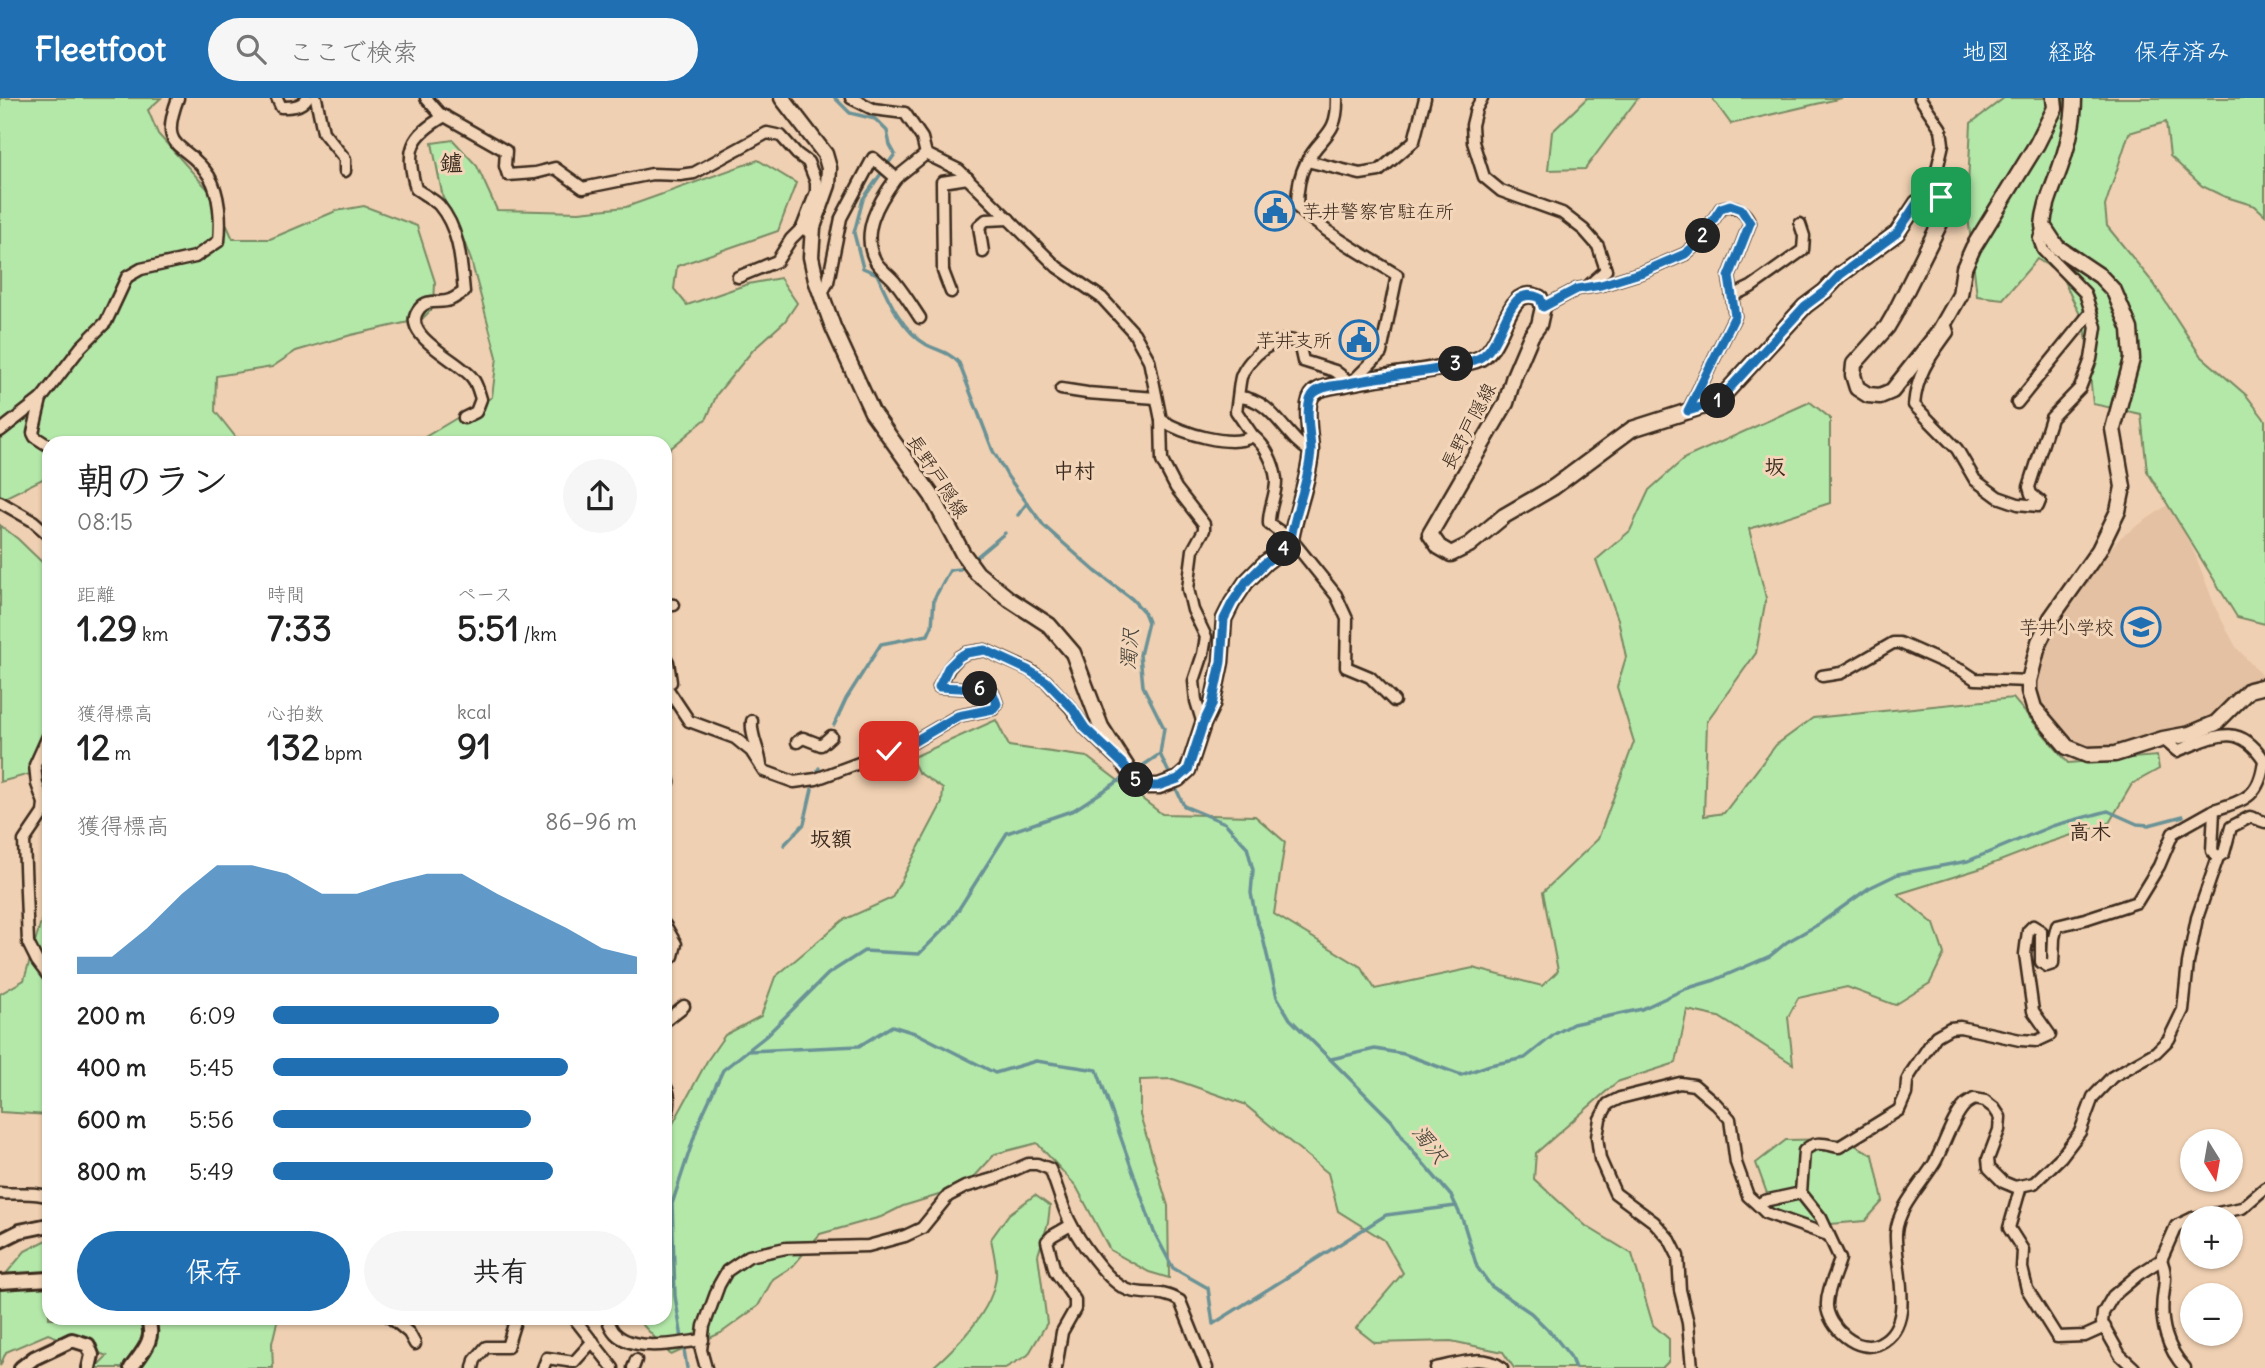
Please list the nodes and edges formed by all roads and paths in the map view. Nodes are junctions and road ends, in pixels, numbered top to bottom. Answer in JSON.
{"nodes":[{"id":1,"x":178,"y":98,"type":"edge"},
{"id":2,"x":276,"y":98,"type":"edge"},
{"id":3,"x":307,"y":98,"type":"edge"},
{"id":4,"x":316,"y":98,"type":"edge"},
{"id":5,"x":426,"y":98,"type":"edge"},
{"id":6,"x":782,"y":98,"type":"edge"},
{"id":7,"x":851,"y":98,"type":"edge"},
{"id":8,"x":1337,"y":98,"type":"edge"},
{"id":9,"x":1425,"y":98,"type":"edge"},
{"id":10,"x":1482,"y":98,"type":"edge"},
{"id":11,"x":1920,"y":98,"type":"edge"},
{"id":12,"x":2054,"y":98,"type":"edge"},
{"id":13,"x":2074,"y":98,"type":"edge"},
{"id":14,"x":445,"y":117,"type":"junction"},
{"id":15,"x":926,"y":154,"type":"junction"},
{"id":16,"x":1307,"y":161,"type":"junction"},
{"id":17,"x":345,"y":171,"type":"dead end"},
{"id":18,"x":893,"y":175,"type":"junction"},
{"id":19,"x":968,"y":178,"type":"junction"},
{"id":20,"x":1931,"y":195,"type":"junction"},
{"id":21,"x":1009,"y":219,"type":"junction"},
{"id":22,"x":1800,"y":225,"type":"dead end"},
{"id":23,"x":2043,"y":226,"type":"junction"},
{"id":24,"x":807,"y":231,"type":"junction"},
{"id":25,"x":983,"y":252,"type":"dead end"},
{"id":26,"x":738,"y":277,"type":"dead end"},
{"id":27,"x":1588,"y":287,"type":"junction"},
{"id":28,"x":951,"y":292,"type":"dead end"},
{"id":29,"x":821,"y":295,"type":"junction"},
{"id":30,"x":1732,"y":296,"type":"junction"},
{"id":31,"x":1543,"y":307,"type":"junction"},
{"id":32,"x":2091,"y":312,"type":"junction"},
{"id":33,"x":920,"y":318,"type":"dead end"},
{"id":34,"x":1944,"y":323,"type":"junction"},
{"id":35,"x":1351,"y":383,"type":"junction"},
{"id":36,"x":1061,"y":389,"type":"dead end"},
{"id":37,"x":1240,"y":397,"type":"junction"},
{"id":38,"x":1156,"y":398,"type":"junction"},
{"id":39,"x":41,"y":399,"type":"junction"},
{"id":40,"x":2017,"y":403,"type":"dead end"},
{"id":41,"x":1688,"y":411,"type":"junction"},
{"id":42,"x":464,"y":418,"type":"dead end"},
{"id":43,"x":1161,"y":420,"type":"junction"},
{"id":44,"x":0,"y":431,"type":"edge"},
{"id":45,"x":1253,"y":436,"type":"junction"},
{"id":46,"x":42,"y":442,"type":"edge"},
{"id":47,"x":1311,"y":452,"type":"junction"},
{"id":48,"x":0,"y":502,"type":"edge"},
{"id":49,"x":42,"y":529,"type":"edge"},
{"id":50,"x":1291,"y":539,"type":"junction"},
{"id":51,"x":1822,"y":676,"type":"dead end"},
{"id":52,"x":2029,"y":681,"type":"junction"},
{"id":53,"x":2265,"y":686,"type":"edge"},
{"id":54,"x":672,"y":693,"type":"edge"},
{"id":55,"x":1394,"y":701,"type":"dead end"},
{"id":56,"x":752,"y":721,"type":"dead end"},
{"id":57,"x":1203,"y":724,"type":"junction"},
{"id":58,"x":831,"y":736,"type":"dead end"},
{"id":59,"x":2163,"y":739,"type":"junction"},
{"id":60,"x":797,"y":742,"type":"dead end"},
{"id":61,"x":42,"y":748,"type":"edge"},
{"id":62,"x":1125,"y":766,"type":"junction"},
{"id":63,"x":762,"y":767,"type":"junction"},
{"id":64,"x":42,"y":795,"type":"edge"},
{"id":65,"x":2214,"y":810,"type":"junction"},
{"id":66,"x":42,"y":814,"type":"edge"},
{"id":67,"x":2265,"y":822,"type":"edge"},
{"id":68,"x":2218,"y":857,"type":"junction"},
{"id":69,"x":672,"y":937,"type":"edge"},
{"id":70,"x":672,"y":957,"type":"edge"},
{"id":71,"x":42,"y":968,"type":"edge"},
{"id":72,"x":684,"y":1006,"type":"dead end"},
{"id":73,"x":672,"y":1015,"type":"edge"},
{"id":74,"x":2021,"y":1186,"type":"junction"},
{"id":75,"x":2265,"y":1188,"type":"edge"},
{"id":76,"x":0,"y":1193,"type":"edge"},
{"id":77,"x":1801,"y":1193,"type":"junction"},
{"id":78,"x":42,"y":1194,"type":"edge"},
{"id":79,"x":1758,"y":1205,"type":"junction"},
{"id":80,"x":2243,"y":1207,"type":"edge"},
{"id":81,"x":2180,"y":1224,"type":"edge"},
{"id":82,"x":1072,"y":1225,"type":"junction"},
{"id":83,"x":42,"y":1226,"type":"edge"},
{"id":84,"x":1828,"y":1235,"type":"junction"},
{"id":85,"x":0,"y":1241,"type":"edge"},
{"id":86,"x":2161,"y":1260,"type":"junction"},
{"id":87,"x":42,"y":1279,"type":"edge"},
{"id":88,"x":0,"y":1282,"type":"edge"},
{"id":89,"x":149,"y":1325,"type":"edge"},
{"id":90,"x":399,"y":1325,"type":"edge"},
{"id":91,"x":514,"y":1325,"type":"edge"},
{"id":92,"x":580,"y":1325,"type":"edge"},
{"id":93,"x":610,"y":1325,"type":"edge"},
{"id":94,"x":2105,"y":1327,"type":"junction"},
{"id":95,"x":703,"y":1340,"type":"junction"},
{"id":96,"x":593,"y":1341,"type":"junction"},
{"id":97,"x":415,"y":1344,"type":"dead end"},
{"id":98,"x":21,"y":1368,"type":"edge"},
{"id":99,"x":89,"y":1368,"type":"edge"},
{"id":100,"x":131,"y":1368,"type":"edge"},
{"id":101,"x":473,"y":1368,"type":"edge"},
{"id":102,"x":543,"y":1368,"type":"edge"},
{"id":103,"x":613,"y":1368,"type":"edge"},
{"id":104,"x":706,"y":1368,"type":"edge"},
{"id":105,"x":1056,"y":1368,"type":"edge"},
{"id":106,"x":1207,"y":1368,"type":"edge"},
{"id":107,"x":1436,"y":1368,"type":"edge"},
{"id":108,"x":1502,"y":1368,"type":"edge"},
{"id":109,"x":1692,"y":1368,"type":"edge"},
{"id":110,"x":2134,"y":1368,"type":"edge"},
{"id":111,"x":2185,"y":1368,"type":"edge"}],
"edges":[{"from":1,"to":39,"type":"street"},
{"from":2,"to":3,"type":"street"},
{"from":4,"to":17,"type":"street"},
{"from":5,"to":14,"type":"street"},
{"from":6,"to":24,"type":"main road","name":"長野戸隠線"},
{"from":7,"to":15,"type":"street"},
{"from":8,"to":16,"type":"street"},
{"from":9,"to":16,"type":"street"},
{"from":10,"to":27,"type":"street"},
{"from":11,"to":20,"type":"street"},
{"from":12,"to":34,"type":"main road"},
{"from":13,"to":23,"type":"main road"},
{"from":14,"to":24,"type":"street"},
{"from":14,"to":42,"type":"street"},
{"from":15,"to":18,"type":"street"},
{"from":15,"to":19,"type":"street"},
{"from":16,"to":35,"type":"street"},
{"from":18,"to":29,"type":"street"},
{"from":18,"to":33,"type":"street"},
{"from":19,"to":21,"type":"street"},
{"from":19,"to":28,"type":"street"},
{"from":20,"to":34,"type":"main road"},
{"from":20,"to":41,"type":"main road","name":"長野戸隠線"},
{"from":21,"to":25,"type":"street"},
{"from":21,"to":38,"type":"street"},
{"from":22,"to":30,"type":"street"},
{"from":23,"to":32,"type":"street"},
{"from":23,"to":52,"type":"main road"},
{"from":24,"to":26,"type":"street"},
{"from":24,"to":29,"type":"main road","name":"長野戸隠線"},
{"from":27,"to":30,"type":"street"},
{"from":27,"to":31,"type":"street"},
{"from":29,"to":62,"type":"main road","name":"長野戸隠線"},
{"from":30,"to":41,"type":"street"},
{"from":31,"to":35,"type":"main road","name":"長野戸隠線"},
{"from":31,"to":41,"type":"main road","name":"長野戸隠線"},
{"from":32,"to":34,"type":"street"},
{"from":32,"to":40,"type":"street"},
{"from":35,"to":37,"type":"street"},
{"from":35,"to":47,"type":"main road","name":"長野戸隠線"},
{"from":36,"to":38,"type":"street"},
{"from":37,"to":45,"type":"street"},
{"from":37,"to":47,"type":"street"},
{"from":38,"to":43,"type":"street"},
{"from":39,"to":44,"type":"street"},
{"from":39,"to":46,"type":"street"},
{"from":43,"to":45,"type":"street"},
{"from":43,"to":57,"type":"street"},
{"from":45,"to":50,"type":"street"},
{"from":47,"to":50,"type":"main road","name":"長野戸隠線"},
{"from":48,"to":49,"type":"street"},
{"from":50,"to":55,"type":"street"},
{"from":50,"to":57,"type":"main road","name":"長野戸隠線"},
{"from":51,"to":52,"type":"street"},
{"from":52,"to":59,"type":"main road"},
{"from":53,"to":59,"type":"main road"},
{"from":54,"to":63,"type":"street"},
{"from":56,"to":63,"type":"street"},
{"from":57,"to":62,"type":"main road","name":"長野戸隠線"},
{"from":58,"to":60,"type":"street"},
{"from":59,"to":65,"type":"street"},
{"from":61,"to":64,"type":"street"},
{"from":62,"to":63,"type":"street"},
{"from":65,"to":68,"type":"street"},
{"from":65,"to":77,"type":"street"},
{"from":66,"to":71,"type":"street"},
{"from":67,"to":68,"type":"street"},
{"from":68,"to":74,"type":"street"},
{"from":69,"to":70,"type":"street"},
{"from":72,"to":73,"type":"street"},
{"from":74,"to":84,"type":"street"},
{"from":74,"to":94,"type":"street"},
{"from":75,"to":80,"type":"street"},
{"from":76,"to":78,"type":"street"},
{"from":77,"to":79,"type":"street"},
{"from":77,"to":84,"type":"street"},
{"from":79,"to":84,"type":"street"},
{"from":79,"to":109,"type":"street"},
{"from":81,"to":86,"type":"street"},
{"from":82,"to":95,"type":"street"},
{"from":82,"to":105,"type":"street"},
{"from":82,"to":106,"type":"street"},
{"from":83,"to":85,"type":"street"},
{"from":86,"to":94,"type":"street"},
{"from":86,"to":111,"type":"street"},
{"from":87,"to":88,"type":"street"},
{"from":89,"to":100,"type":"street"},
{"from":90,"to":97,"type":"street"},
{"from":91,"to":101,"type":"street"},
{"from":92,"to":96,"type":"street"},
{"from":93,"to":95,"type":"street"},
{"from":94,"to":110,"type":"street"},
{"from":95,"to":104,"type":"street"},
{"from":96,"to":102,"type":"street"},
{"from":96,"to":103,"type":"street"},
{"from":98,"to":99,"type":"street"},
{"from":107,"to":108,"type":"street"}]}
